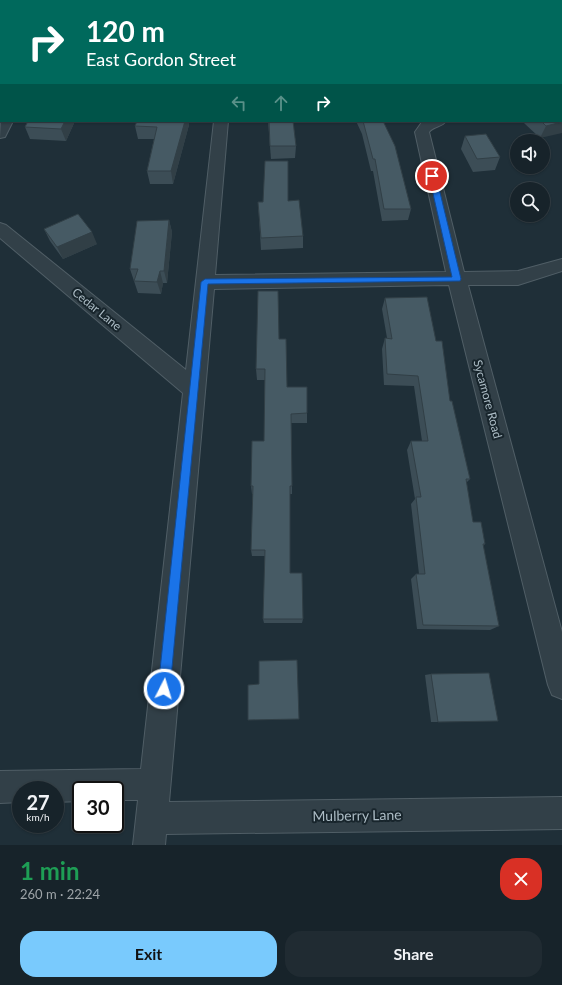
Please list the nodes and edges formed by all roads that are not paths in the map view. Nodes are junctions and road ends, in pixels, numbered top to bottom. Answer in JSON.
{"nodes":[{"id":1,"x":6,"y":122,"type":"edge"},
{"id":2,"x":221,"y":122,"type":"edge"},
{"id":3,"x":436,"y":122,"type":"edge"},
{"id":4,"x":0,"y":134,"type":"edge"},
{"id":5,"x":0,"y":229,"type":"edge"},
{"id":6,"x":562,"y":265,"type":"edge"},
{"id":7,"x":457,"y":279,"type":"junction"},
{"id":8,"x":205,"y":282,"type":"junction"},
{"id":9,"x":194,"y":389,"type":"junction"},
{"id":10,"x":562,"y":685,"type":"edge"},
{"id":11,"x":155,"y":784,"type":"junction"},
{"id":12,"x":0,"y":787,"type":"edge"},
{"id":13,"x":562,"y":813,"type":"edge"},
{"id":14,"x":150,"y":832,"type":"edge"}],
"edges":[{"from":1,"to":4,"type":"street"},
{"from":2,"to":8,"type":"street"},
{"from":3,"to":7,"type":"street","name":"Sycamore Road"},
{"from":5,"to":9,"type":"street","name":"Cedar Lane"},
{"from":6,"to":7,"type":"street"},
{"from":7,"to":8,"type":"street"},
{"from":7,"to":10,"type":"street","name":"Sycamore Road"},
{"from":8,"to":9,"type":"street"},
{"from":9,"to":11,"type":"street"},
{"from":11,"to":12,"type":"street"},
{"from":11,"to":14,"type":"street"},
{"from":13,"to":14,"type":"street","name":"Mulberry Lane"}]}
